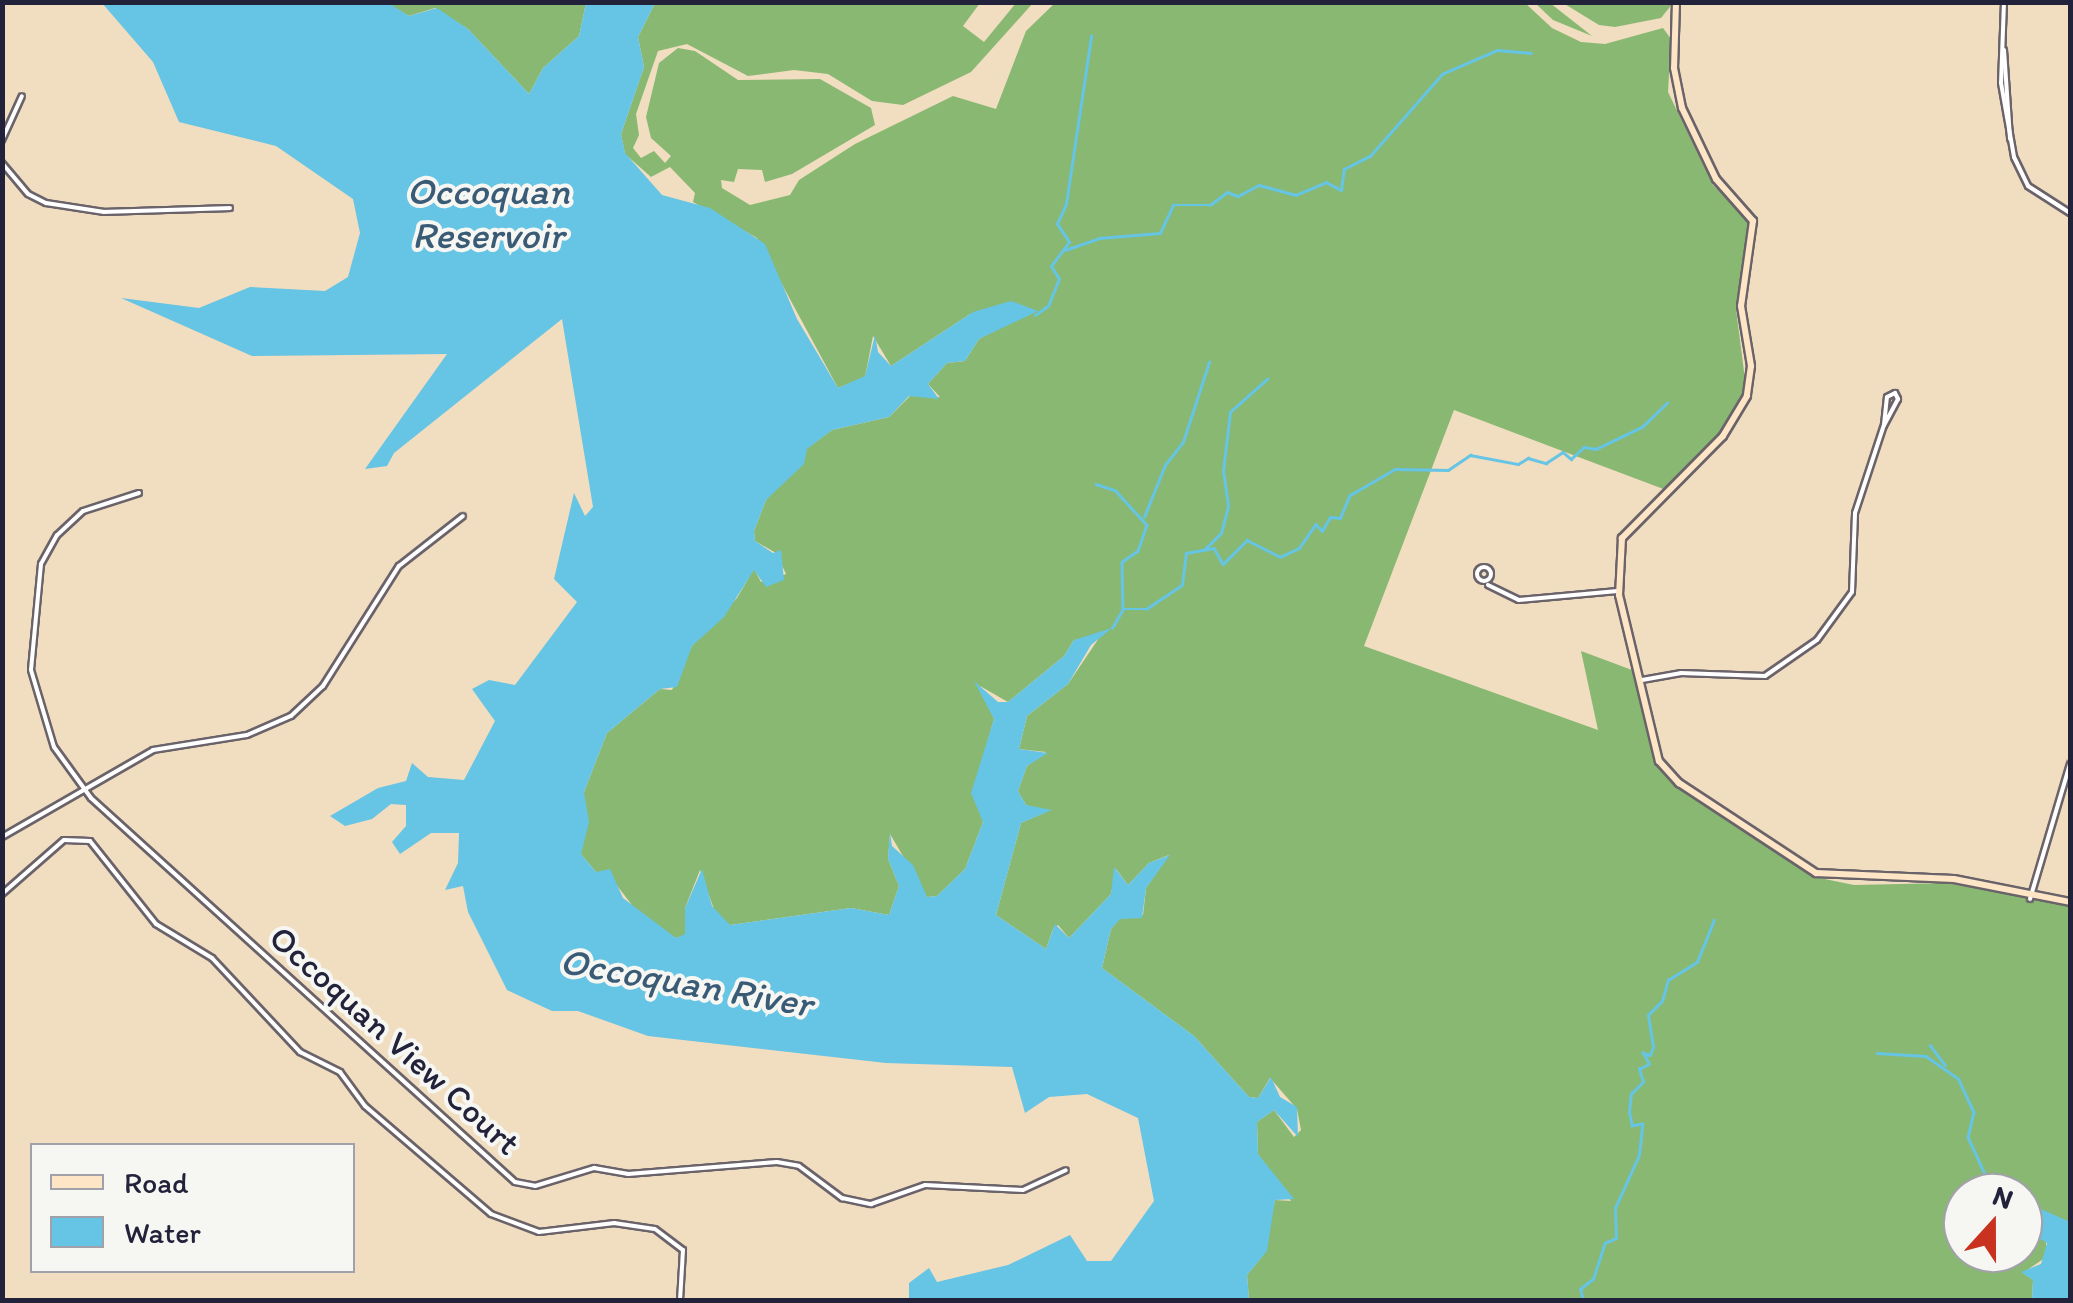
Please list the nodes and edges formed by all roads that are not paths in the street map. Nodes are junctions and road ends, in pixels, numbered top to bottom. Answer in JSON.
{"nodes":[{"id":1,"x":1676,"y":2,"type":"edge"},
{"id":2,"x":2004,"y":2,"type":"edge"},
{"id":3,"x":2004,"y":48,"type":"junction"},
{"id":4,"x":22,"y":96,"type":"dead end"},
{"id":5,"x":2010,"y":139,"type":"junction"},
{"id":6,"x":2,"y":140,"type":"edge"},
{"id":7,"x":2,"y":163,"type":"edge"},
{"id":8,"x":230,"y":208,"type":"dead end"},
{"id":9,"x":2070,"y":212,"type":"edge"},
{"id":10,"x":1884,"y":425,"type":"junction"},
{"id":11,"x":139,"y":493,"type":"dead end"},
{"id":12,"x":462,"y":516,"type":"dead end"},
{"id":13,"x":1488,"y":584,"type":"dead end"},
{"id":14,"x":1618,"y":590,"type":"junction"},
{"id":15,"x":1641,"y":680,"type":"junction"},
{"id":16,"x":2070,"y":764,"type":"edge"},
{"id":17,"x":82,"y":789,"type":"junction"},
{"id":18,"x":2,"y":837,"type":"edge"},
{"id":19,"x":2,"y":894,"type":"edge"},
{"id":20,"x":2030,"y":899,"type":"junction"},
{"id":21,"x":2070,"y":902,"type":"edge"},
{"id":22,"x":1066,"y":1170,"type":"dead end"},
{"id":23,"x":680,"y":1300,"type":"edge"}],
"edges":[{"from":1,"to":14,"type":"street"},
{"from":2,"to":3,"type":"street"},
{"from":3,"to":5,"type":"street"},
{"from":3,"to":5,"type":"street"},
{"from":4,"to":6,"type":"street"},
{"from":5,"to":9,"type":"street"},
{"from":7,"to":8,"type":"street"},
{"from":10,"to":10,"type":"street"},
{"from":10,"to":15,"type":"street"},
{"from":11,"to":17,"type":"street"},
{"from":12,"to":17,"type":"street"},
{"from":13,"to":14,"type":"street"},
{"from":14,"to":15,"type":"street"},
{"from":15,"to":20,"type":"street"},
{"from":16,"to":20,"type":"street"},
{"from":17,"to":18,"type":"street"},
{"from":17,"to":22,"type":"street","name":"Occoquan View Court"},
{"from":19,"to":23,"type":"street"},
{"from":20,"to":21,"type":"street"}]}
